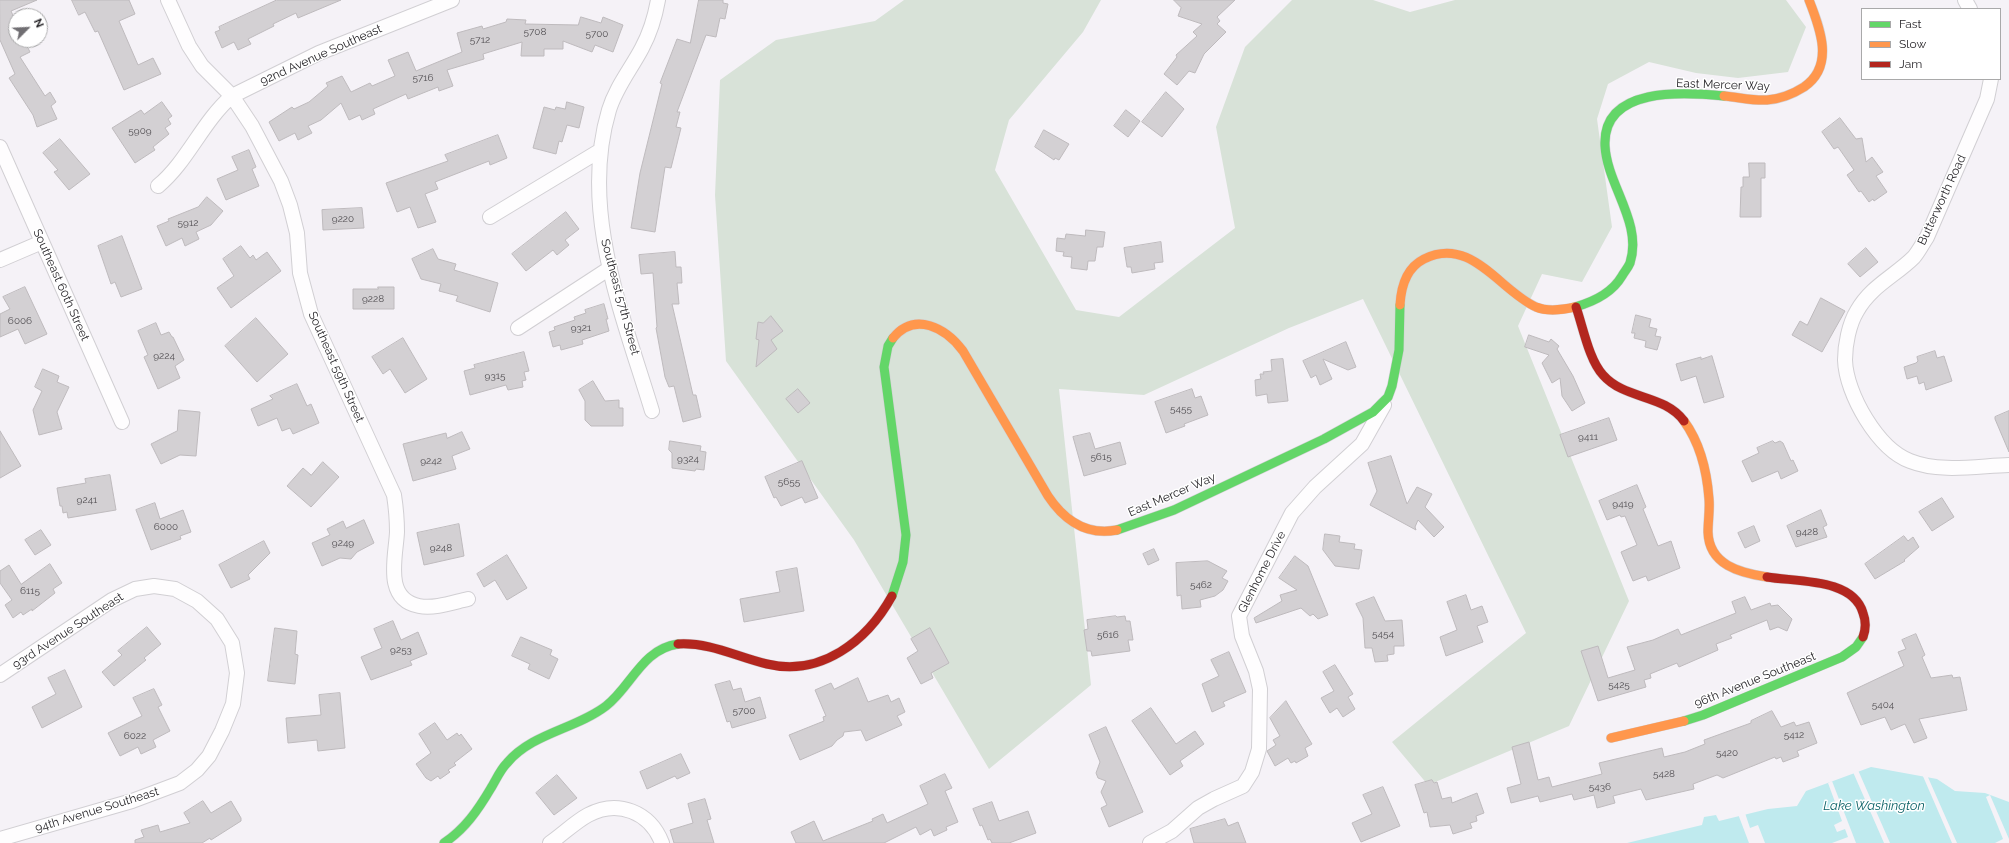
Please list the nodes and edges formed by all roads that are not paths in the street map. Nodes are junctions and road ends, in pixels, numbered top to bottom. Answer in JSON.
{"nodes":[{"id":1,"x":168,"y":0,"type":"edge"},
{"id":2,"x":452,"y":0,"type":"edge"},
{"id":3,"x":658,"y":0,"type":"edge"},
{"id":4,"x":1809,"y":0,"type":"edge"},
{"id":5,"x":1991,"y":80,"type":"edge"},
{"id":6,"x":232,"y":96,"type":"junction"},
{"id":7,"x":0,"y":147,"type":"edge"},
{"id":8,"x":601,"y":150,"type":"junction"},
{"id":9,"x":158,"y":186,"type":"dead end"},
{"id":10,"x":490,"y":217,"type":"dead end"},
{"id":11,"x":42,"y":242,"type":"junction"},
{"id":12,"x":0,"y":260,"type":"edge"},
{"id":13,"x":610,"y":268,"type":"junction"},
{"id":14,"x":1576,"y":308,"type":"junction"},
{"id":15,"x":518,"y":328,"type":"dead end"},
{"id":16,"x":1388,"y":398,"type":"junction"},
{"id":17,"x":652,"y":411,"type":"dead end"},
{"id":18,"x":122,"y":422,"type":"dead end"},
{"id":19,"x":2009,"y":465,"type":"edge"},
{"id":20,"x":468,"y":599,"type":"dead end"},
{"id":21,"x":232,"y":643,"type":"joint"},
{"id":22,"x":0,"y":675,"type":"edge"},
{"id":23,"x":1610,"y":738,"type":"dead end"},
{"id":24,"x":0,"y":839,"type":"edge"},
{"id":25,"x":444,"y":843,"type":"edge"},
{"id":26,"x":550,"y":843,"type":"edge"},
{"id":27,"x":662,"y":843,"type":"edge"},
{"id":28,"x":1150,"y":843,"type":"edge"}],
"edges":[{"from":1,"to":6,"type":"street","name":"Southeast 59th Street"},
{"from":2,"to":6,"type":"street","name":"92nd Avenue Southeast"},
{"from":3,"to":8,"type":"street","name":"Southeast 57th Street"},
{"from":4,"to":14,"type":"street","name":"East Mercer Way"},
{"from":5,"to":19,"type":"street","name":"Butterworth Road"},
{"from":6,"to":9,"type":"street","name":"92nd Avenue Southeast"},
{"from":6,"to":20,"type":"street","name":"Southeast 59th Street"},
{"from":7,"to":11,"type":"street","name":"Southeast 60th Street"},
{"from":8,"to":10,"type":"street"},
{"from":8,"to":13,"type":"street","name":"Southeast 57th Street"},
{"from":11,"to":12,"type":"street"},
{"from":11,"to":18,"type":"street","name":"Southeast 60th Street"},
{"from":13,"to":15,"type":"street"},
{"from":13,"to":17,"type":"street","name":"Southeast 57th Street"},
{"from":14,"to":16,"type":"street","name":"East Mercer Way"},
{"from":14,"to":23,"type":"street","name":"96th Avenue Southeast"},
{"from":16,"to":25,"type":"street","name":"East Mercer Way"},
{"from":16,"to":28,"type":"street","name":"Glenhome Drive"},
{"from":21,"to":22,"type":"street","name":"93rd Avenue Southeast"},
{"from":21,"to":24,"type":"street","name":"94th Avenue Southeast"},
{"from":26,"to":27,"type":"street"}]}
